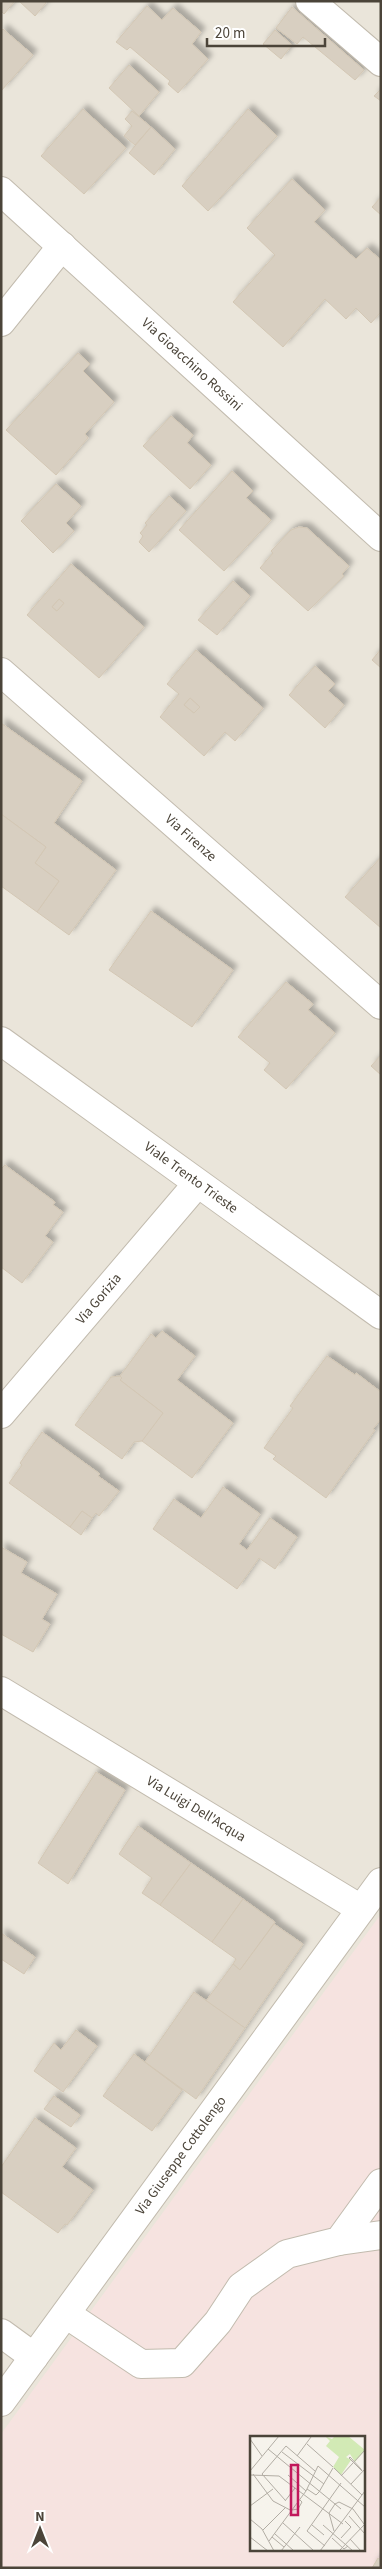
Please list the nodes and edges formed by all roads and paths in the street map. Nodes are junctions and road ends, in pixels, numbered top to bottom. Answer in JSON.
{"nodes":[{"id":1,"x":310,"y":1,"type":"edge"},
{"id":2,"x":381,"y":62,"type":"edge"},
{"id":3,"x":1,"y":191,"type":"edge"},
{"id":4,"x":62,"y":246,"type":"junction"},
{"id":5,"x":1,"y":322,"type":"edge"},
{"id":6,"x":381,"y":537,"type":"edge"},
{"id":7,"x":1,"y":672,"type":"edge"},
{"id":8,"x":381,"y":1005,"type":"edge"},
{"id":9,"x":1,"y":1042,"type":"edge"},
{"id":10,"x":197,"y":1184,"type":"junction"},
{"id":11,"x":381,"y":1315,"type":"edge"},
{"id":12,"x":1,"y":1414,"type":"edge"},
{"id":13,"x":1,"y":1691,"type":"edge"},
{"id":14,"x":381,"y":1882,"type":"edge"},
{"id":15,"x":361,"y":1909,"type":"junction"},
{"id":16,"x":381,"y":2183,"type":"edge"},
{"id":17,"x":381,"y":2235,"type":"edge"},
{"id":18,"x":339,"y":2242,"type":"junction"},
{"id":19,"x":66,"y":2314,"type":"junction"},
{"id":20,"x":1,"y":2333,"type":"edge"},
{"id":21,"x":34,"y":2357,"type":"junction"},
{"id":22,"x":1,"y":2402,"type":"edge"}],
"edges":[{"from":1,"to":2,"type":"street"},
{"from":3,"to":4,"type":"street","name":"Via Gioacchino Rossini"},
{"from":4,"to":5,"type":"street"},
{"from":4,"to":6,"type":"street","name":"Via Gioacchino Rossini"},
{"from":7,"to":8,"type":"street","name":"Via Firenze"},
{"from":9,"to":10,"type":"street","name":"Viale Trento Trieste"},
{"from":10,"to":11,"type":"street","name":"Viale Trento Trieste"},
{"from":10,"to":12,"type":"street","name":"Via Gorizia"},
{"from":13,"to":15,"type":"street","name":"Via Luigi Dell'Acqua"},
{"from":14,"to":15,"type":"street"},
{"from":15,"to":19,"type":"street","name":"Via Giuseppe Cottolengo"},
{"from":16,"to":18,"type":"street"},
{"from":17,"to":18,"type":"street"},
{"from":18,"to":19,"type":"street"},
{"from":19,"to":21,"type":"street","name":"Via Giuseppe Cottolengo"},
{"from":20,"to":21,"type":"street"},
{"from":21,"to":22,"type":"street","name":"Via Giuseppe Cottolengo"}]}
